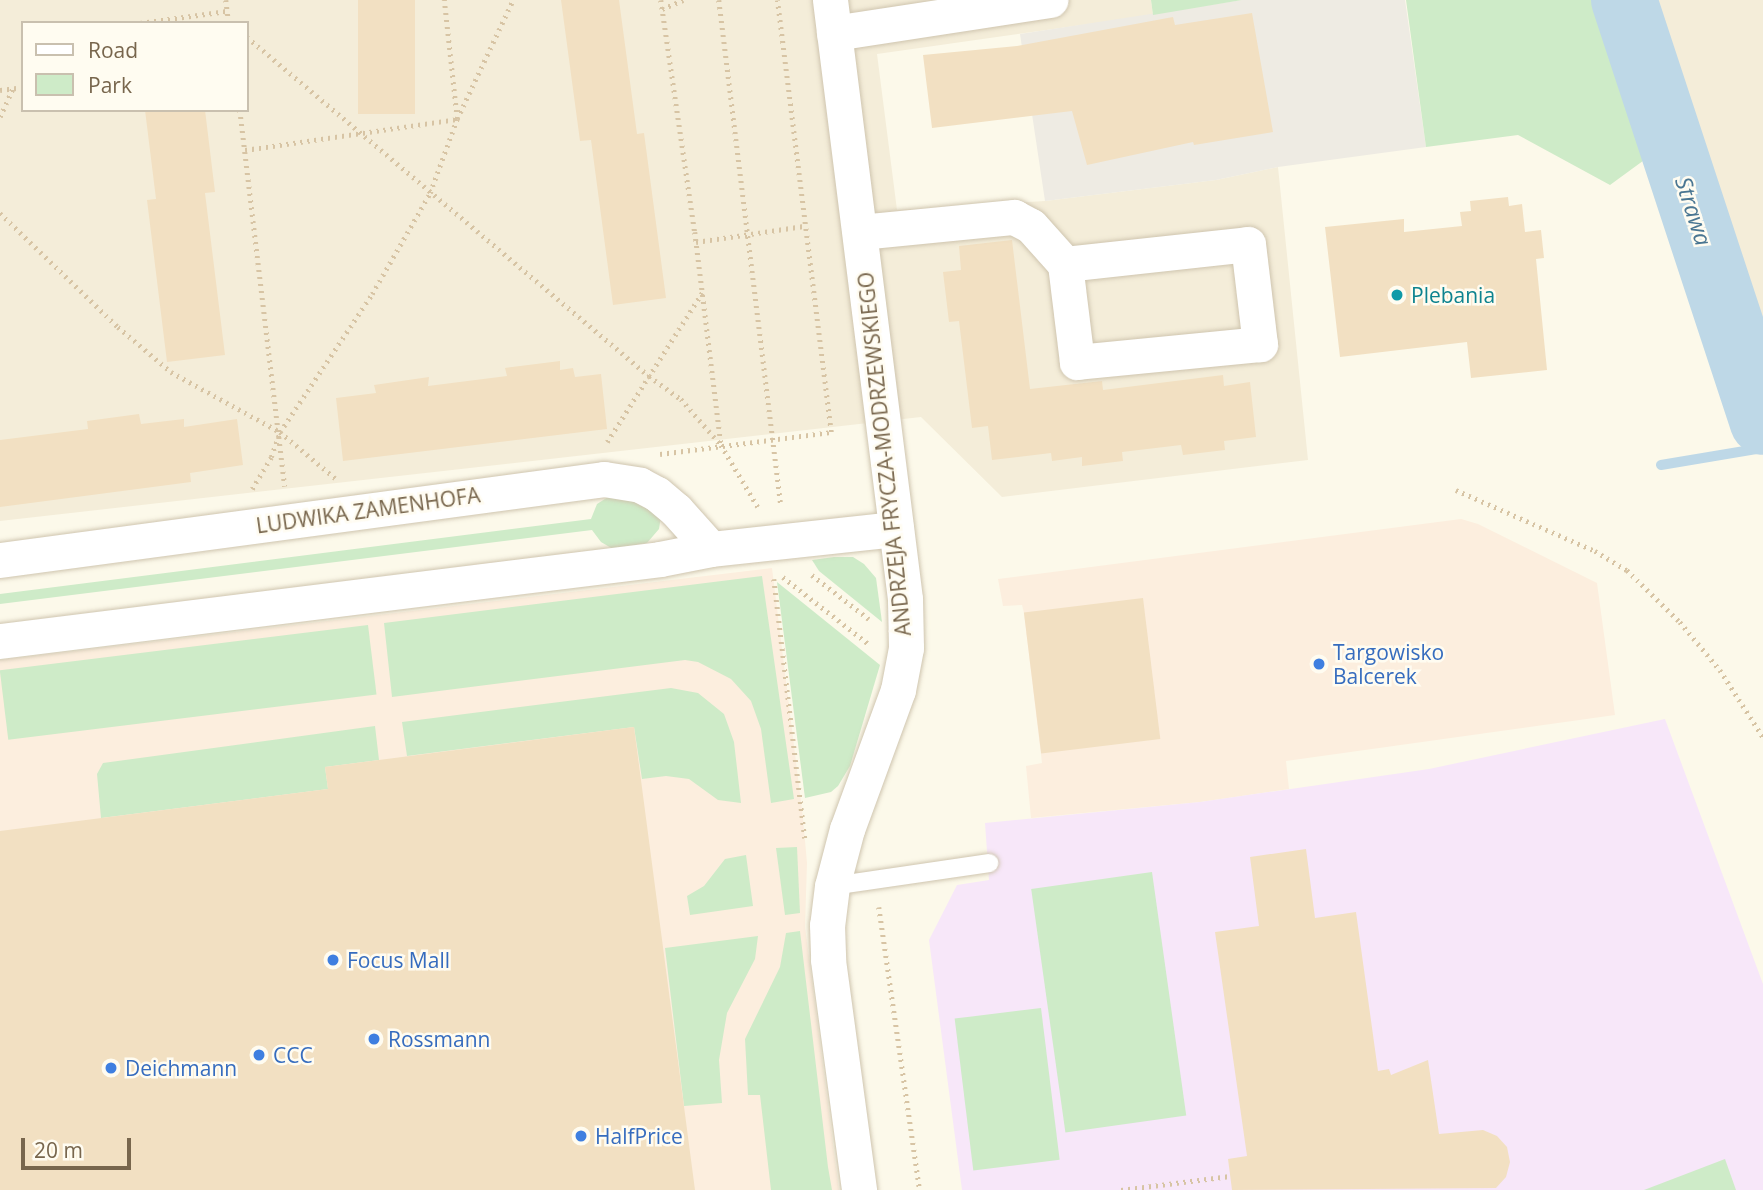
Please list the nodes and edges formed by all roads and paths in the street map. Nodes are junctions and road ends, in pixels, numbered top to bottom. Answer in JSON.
{"nodes":[{"id":1,"x":226,"y":0,"type":"edge"},
{"id":2,"x":444,"y":0,"type":"edge"},
{"id":3,"x":513,"y":0,"type":"edge"},
{"id":4,"x":661,"y":0,"type":"edge"},
{"id":5,"x":683,"y":0,"type":"edge"},
{"id":6,"x":719,"y":0,"type":"edge"},
{"id":7,"x":777,"y":0,"type":"edge"},
{"id":8,"x":1050,"y":0,"type":"edge"},
{"id":9,"x":662,"y":9,"type":"junction"},
{"id":10,"x":227,"y":11,"type":"junction"},
{"id":11,"x":832,"y":17,"type":"edge"},
{"id":12,"x":154,"y":21,"type":"edge"},
{"id":13,"x":229,"y":21,"type":"edge"},
{"id":14,"x":248,"y":38,"type":"edge"},
{"id":15,"x":21,"y":87,"type":"edge"},
{"id":16,"x":13,"y":88,"type":"junction"},
{"id":17,"x":0,"y":89,"type":"edge"},
{"id":18,"x":240,"y":112,"type":"edge"},
{"id":19,"x":0,"y":117,"type":"edge"},
{"id":20,"x":457,"y":120,"type":"junction"},
{"id":21,"x":361,"y":133,"type":"junction"},
{"id":22,"x":245,"y":150,"type":"junction"},
{"id":23,"x":429,"y":193,"type":"junction"},
{"id":24,"x":0,"y":213,"type":"edge"},
{"id":25,"x":804,"y":226,"type":"junction"},
{"id":26,"x":860,"y":232,"type":"junction"},
{"id":27,"x":746,"y":234,"type":"junction"},
{"id":28,"x":696,"y":242,"type":"junction"},
{"id":29,"x":1065,"y":264,"type":"junction"},
{"id":30,"x":702,"y":292,"type":"junction"},
{"id":31,"x":649,"y":376,"type":"junction"},
{"id":32,"x":280,"y":432,"type":"junction"},
{"id":33,"x":773,"y":439,"type":"junction"},
{"id":34,"x":721,"y":445,"type":"junction"},
{"id":35,"x":600,"y":453,"type":"dead end"},
{"id":36,"x":337,"y":480,"type":"dead end"},
{"id":37,"x":1455,"y":490,"type":"dead end"},
{"id":38,"x":286,"y":493,"type":"dead end"},
{"id":39,"x":246,"y":500,"type":"dead end"},
{"id":40,"x":896,"y":529,"type":"junction"},
{"id":41,"x":778,"y":542,"type":"junction"},
{"id":42,"x":711,"y":549,"type":"junction"},
{"id":43,"x":0,"y":559,"type":"edge"},
{"id":44,"x":0,"y":640,"type":"edge"},
{"id":45,"x":906,"y":648,"type":"junction"},
{"id":46,"x":1763,"y":737,"type":"edge"},
{"id":47,"x":805,"y":841,"type":"dead end"},
{"id":48,"x":989,"y":863,"type":"dead end"},
{"id":49,"x":875,"y":880,"type":"junction"},
{"id":50,"x":832,"y":886,"type":"junction"},
{"id":51,"x":1230,"y":1176,"type":"dead end"},
{"id":52,"x":859,"y":1190,"type":"edge"},
{"id":53,"x":920,"y":1190,"type":"edge"},
{"id":54,"x":1121,"y":1190,"type":"edge"}],
"edges":[{"from":1,"to":10,"type":"path"},
{"from":2,"to":20,"type":"path"},
{"from":3,"to":20,"type":"path"},
{"from":4,"to":9,"type":"path"},
{"from":5,"to":9,"type":"path"},
{"from":6,"to":27,"type":"path"},
{"from":7,"to":25,"type":"path"},
{"from":8,"to":11,"type":"street"},
{"from":9,"to":28,"type":"path"},
{"from":10,"to":12,"type":"path"},
{"from":10,"to":13,"type":"path"},
{"from":11,"to":26,"type":"street","name":"ANDRZEJA FRYCZA-MODRZEWSKIEGO"},
{"from":14,"to":21,"type":"path"},
{"from":15,"to":16,"type":"path"},
{"from":16,"to":17,"type":"path"},
{"from":16,"to":19,"type":"path"},
{"from":18,"to":22,"type":"path"},
{"from":20,"to":21,"type":"path"},
{"from":20,"to":23,"type":"path"},
{"from":21,"to":22,"type":"path"},
{"from":21,"to":23,"type":"path"},
{"from":22,"to":32,"type":"path"},
{"from":23,"to":31,"type":"path"},
{"from":23,"to":32,"type":"path"},
{"from":24,"to":32,"type":"path"},
{"from":25,"to":27,"type":"path"},
{"from":25,"to":33,"type":"path"},
{"from":26,"to":29,"type":"street"},
{"from":26,"to":40,"type":"street","name":"ANDRZEJA FRYCZA-MODRZEWSKIEGO"},
{"from":27,"to":28,"type":"path"},
{"from":27,"to":33,"type":"path"},
{"from":28,"to":30,"type":"path"},
{"from":29,"to":29,"type":"street"},
{"from":30,"to":31,"type":"path"},
{"from":30,"to":34,"type":"path"},
{"from":31,"to":34,"type":"path"},
{"from":31,"to":35,"type":"path"},
{"from":32,"to":36,"type":"path"},
{"from":32,"to":38,"type":"path"},
{"from":32,"to":39,"type":"path"},
{"from":33,"to":34,"type":"path"},
{"from":33,"to":41,"type":"path"},
{"from":34,"to":41,"type":"path"},
{"from":37,"to":46,"type":"path"},
{"from":40,"to":41,"type":"street"},
{"from":40,"to":45,"type":"street","name":"ANDRZEJA FRYCZA-MODRZEWSKIEGO"},
{"from":41,"to":42,"type":"street"},
{"from":41,"to":45,"type":"path"},
{"from":41,"to":47,"type":"path"},
{"from":42,"to":43,"type":"street","name":"LUDWIKA ZAMENHOFA"},
{"from":42,"to":44,"type":"street"},
{"from":45,"to":50,"type":"street","name":"ANDRZEJA FRYCZA-MODRZEWSKIEGO"},
{"from":48,"to":49,"type":"lane"},
{"from":49,"to":50,"type":"lane"},
{"from":49,"to":53,"type":"path"},
{"from":50,"to":52,"type":"street","name":"ANDRZEJA FRYCZA-MODRZEWSKIEGO"},
{"from":51,"to":54,"type":"path"}]}
